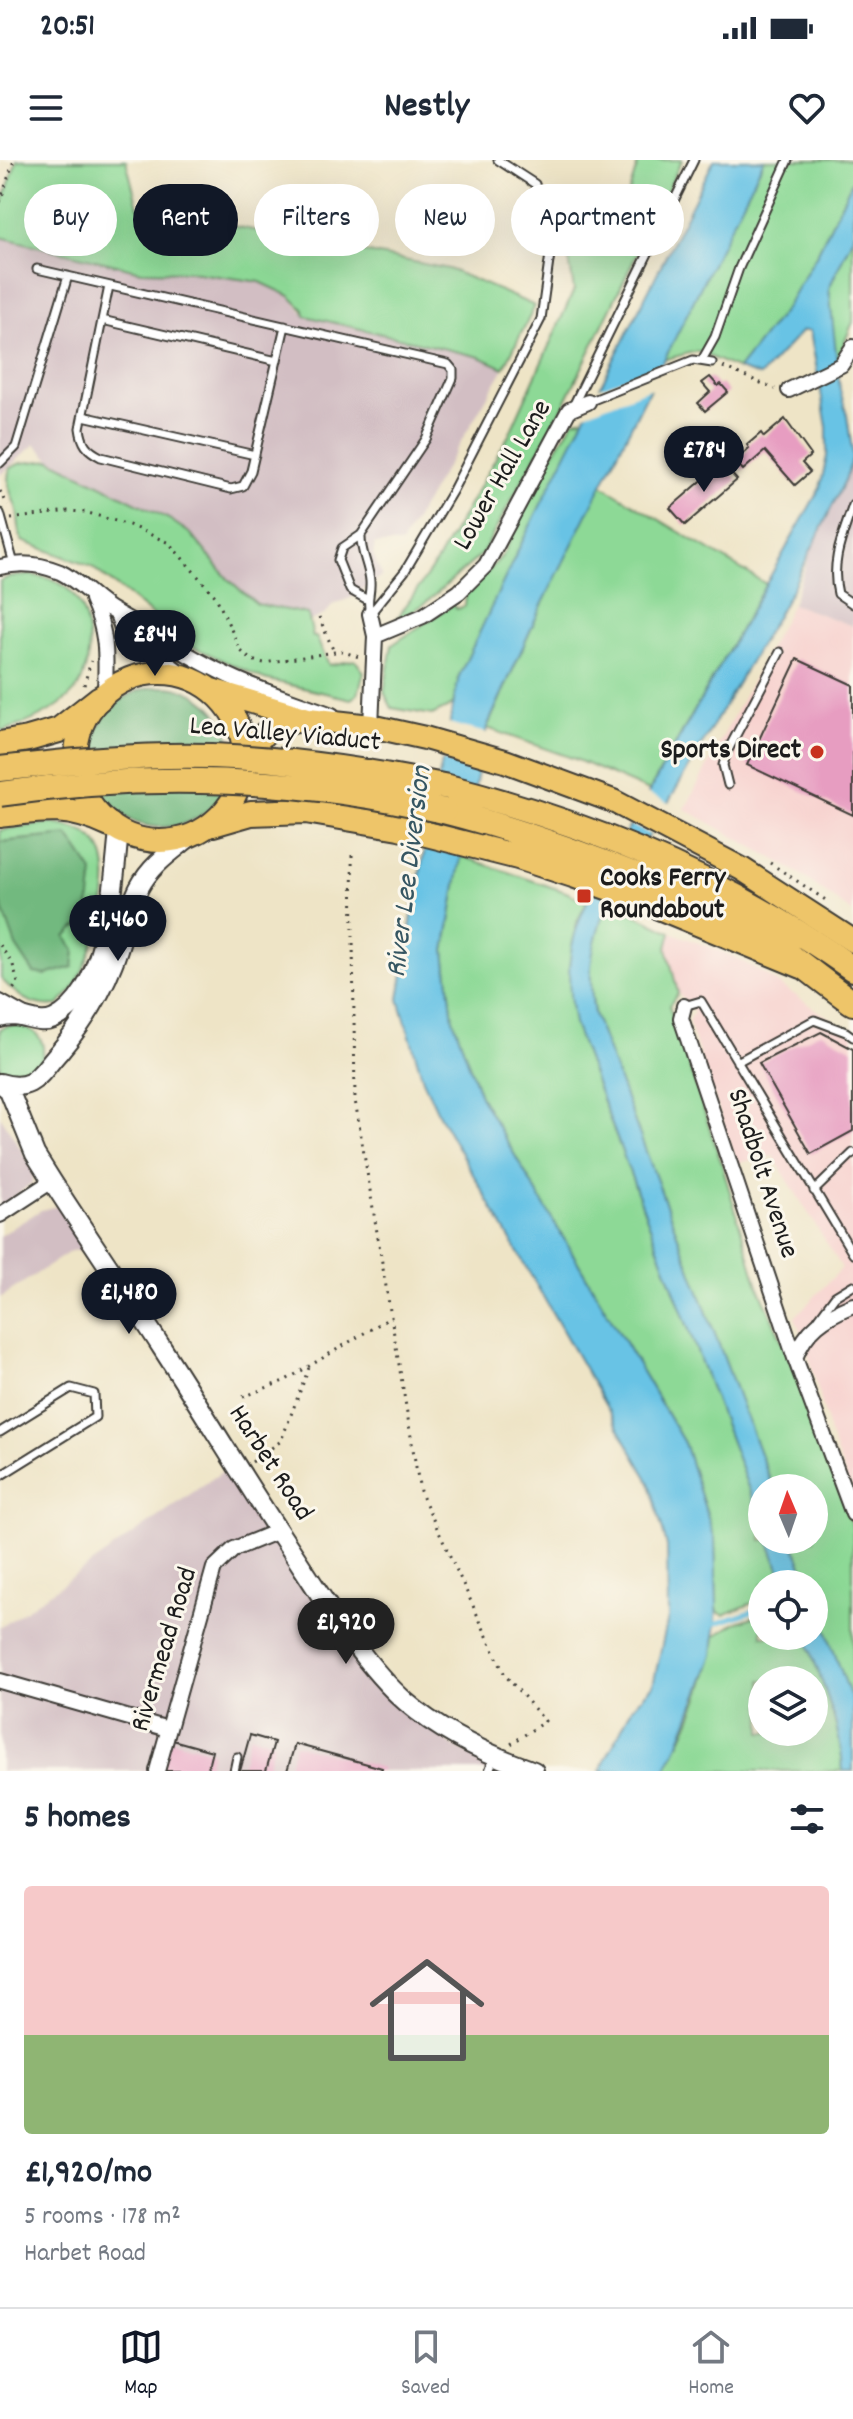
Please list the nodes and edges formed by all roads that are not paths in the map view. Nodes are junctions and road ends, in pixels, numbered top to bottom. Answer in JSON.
{"nodes":[{"id":1,"x":498,"y":160,"type":"edge"},
{"id":2,"x":694,"y":160,"type":"edge"},
{"id":3,"x":788,"y":160,"type":"edge"},
{"id":4,"x":37,"y":269,"type":"dead end"},
{"id":5,"x":68,"y":276,"type":"junction"},
{"id":6,"x":109,"y":286,"type":"junction"},
{"id":7,"x":102,"y":320,"type":"junction"},
{"id":8,"x":285,"y":326,"type":"junction"},
{"id":9,"x":853,"y":347,"type":"edge"},
{"id":10,"x":702,"y":360,"type":"junction"},
{"id":11,"x":277,"y":361,"type":"junction"},
{"id":12,"x":712,"y":363,"type":"road end"},
{"id":13,"x":789,"y":390,"type":"road end"},
{"id":14,"x":588,"y":402,"type":"joint"},
{"id":15,"x":573,"y":407,"type":"junction"},
{"id":16,"x":83,"y":416,"type":"junction"},
{"id":17,"x":255,"y":455,"type":"junction"},
{"id":18,"x":0,"y":463,"type":"edge"},
{"id":19,"x":853,"y":505,"type":"edge"},
{"id":20,"x":2,"y":517,"type":"edge"},
{"id":21,"x":361,"y":535,"type":"junction"},
{"id":22,"x":7,"y":566,"type":"edge"},
{"id":23,"x":92,"y":599,"type":"junction"},
{"id":24,"x":366,"y":599,"type":"junction"},
{"id":25,"x":853,"y":604,"type":"edge"},
{"id":26,"x":117,"y":614,"type":"junction"},
{"id":27,"x":370,"y":614,"type":"junction"},
{"id":28,"x":375,"y":636,"type":"junction"},
{"id":29,"x":780,"y":652,"type":"dead end"},
{"id":30,"x":186,"y":677,"type":"junction"},
{"id":31,"x":212,"y":690,"type":"junction"},
{"id":32,"x":96,"y":692,"type":"junction"},
{"id":33,"x":308,"y":719,"type":"junction"},
{"id":34,"x":366,"y":726,"type":"junction"},
{"id":35,"x":0,"y":744,"type":"edge"},
{"id":36,"x":245,"y":766,"type":"junction"},
{"id":37,"x":0,"y":769,"type":"edge"},
{"id":38,"x":728,"y":785,"type":"dead end"},
{"id":39,"x":0,"y":794,"type":"edge"},
{"id":40,"x":0,"y":815,"type":"edge"},
{"id":41,"x":213,"y":824,"type":"junction"},
{"id":42,"x":114,"y":828,"type":"junction"},
{"id":43,"x":191,"y":836,"type":"junction"},
{"id":44,"x":734,"y":917,"type":"junction"},
{"id":45,"x":853,"y":941,"type":"edge"},
{"id":46,"x":853,"y":969,"type":"edge"},
{"id":47,"x":5,"y":998,"type":"edge"},
{"id":48,"x":853,"y":1003,"type":"edge"},
{"id":49,"x":684,"y":1006,"type":"joint"},
{"id":50,"x":28,"y":1017,"type":"junction"},
{"id":51,"x":0,"y":1018,"type":"edge"},
{"id":52,"x":853,"y":1037,"type":"edge"},
{"id":53,"x":737,"y":1062,"type":"junction"},
{"id":54,"x":40,"y":1076,"type":"junction"},
{"id":55,"x":0,"y":1083,"type":"edge"},
{"id":56,"x":22,"y":1122,"type":"junction"},
{"id":57,"x":853,"y":1153,"type":"edge"},
{"id":58,"x":52,"y":1181,"type":"junction"},
{"id":59,"x":814,"y":1191,"type":"junction"},
{"id":60,"x":0,"y":1215,"type":"edge"},
{"id":61,"x":853,"y":1254,"type":"edge"},
{"id":62,"x":853,"y":1285,"type":"edge"},
{"id":63,"x":853,"y":1305,"type":"edge"},
{"id":64,"x":814,"y":1324,"type":"junction"},
{"id":65,"x":795,"y":1358,"type":"junction"},
{"id":66,"x":0,"y":1432,"type":"edge"},
{"id":67,"x":0,"y":1476,"type":"edge"},
{"id":68,"x":853,"y":1514,"type":"edge"},
{"id":69,"x":278,"y":1531,"type":"junction"},
{"id":70,"x":0,"y":1681,"type":"edge"},
{"id":71,"x":168,"y":1729,"type":"junction"},
{"id":72,"x":237,"y":1757,"type":"dead end"},
{"id":73,"x":492,"y":1763,"type":"edge"},
{"id":74,"x":157,"y":1771,"type":"edge"},
{"id":75,"x":234,"y":1771,"type":"edge"},
{"id":76,"x":534,"y":1771,"type":"edge"}],
"edges":[{"from":1,"to":27,"type":"lane"},
{"from":2,"to":15,"type":"lane"},
{"from":3,"to":10,"type":"lane"},
{"from":4,"to":5,"type":"lane"},
{"from":5,"to":6,"type":"lane"},
{"from":5,"to":18,"type":"lane"},
{"from":6,"to":7,"type":"lane"},
{"from":6,"to":8,"type":"lane"},
{"from":7,"to":11,"type":"lane"},
{"from":7,"to":16,"type":"lane"},
{"from":8,"to":11,"type":"lane"},
{"from":8,"to":21,"type":"lane"},
{"from":9,"to":13,"type":"street"},
{"from":10,"to":12,"type":"lane"},
{"from":10,"to":14,"type":"lane","name":"Lower Hall Lane"},
{"from":11,"to":17,"type":"lane"},
{"from":14,"to":15,"type":"street","name":"Lower Hall Lane"},
{"from":15,"to":28,"type":"street","name":"Lower Hall Lane"},
{"from":16,"to":17,"type":"lane"},
{"from":16,"to":17,"type":"lane"},
{"from":19,"to":25,"type":"lane"},
{"from":20,"to":22,"type":"lane"},
{"from":21,"to":24,"type":"lane"},
{"from":21,"to":24,"type":"lane"},
{"from":22,"to":23,"type":"street"},
{"from":23,"to":26,"type":"street"},
{"from":23,"to":32,"type":"street"},
{"from":24,"to":27,"type":"lane"},
{"from":26,"to":30,"type":"street"},
{"from":26,"to":34,"type":"street"},
{"from":27,"to":28,"type":"street"},
{"from":28,"to":34,"type":"street"},
{"from":29,"to":38,"type":"lane"},
{"from":30,"to":31,"type":"main road"},
{"from":30,"to":32,"type":"main road"},
{"from":31,"to":33,"type":"main road"},
{"from":31,"to":36,"type":"main road"},
{"from":32,"to":35,"type":"highway"},
{"from":32,"to":42,"type":"main road"},
{"from":33,"to":34,"type":"main road"},
{"from":33,"to":36,"type":"main road"},
{"from":34,"to":45,"type":"main road"},
{"from":36,"to":41,"type":"main road"},
{"from":37,"to":44,"type":"highway","name":"Lea Valley Viaduct","bridge":true},
{"from":39,"to":44,"type":"highway","name":"Lea Valley Viaduct","bridge":true},
{"from":40,"to":42,"type":"highway"},
{"from":41,"to":43,"type":"main road"},
{"from":41,"to":44,"type":"highway"},
{"from":42,"to":43,"type":"main road"},
{"from":42,"to":50,"type":"street"},
{"from":43,"to":54,"type":"street"},
{"from":44,"to":46,"type":"highway"},
{"from":44,"to":48,"type":"highway"},
{"from":47,"to":50,"type":"street"},
{"from":49,"to":53,"type":"lane"},
{"from":49,"to":65,"type":"street","name":"Shadbolt Avenue"},
{"from":50,"to":51,"type":"street"},
{"from":50,"to":54,"type":"street"},
{"from":52,"to":53,"type":"lane"},
{"from":53,"to":59,"type":"lane"},
{"from":54,"to":55,"type":"street"},
{"from":54,"to":56,"type":"street"},
{"from":55,"to":56,"type":"street","name":"Harbet Road"},
{"from":56,"to":58,"type":"street","name":"Harbet Road"},
{"from":57,"to":59,"type":"lane"},
{"from":58,"to":60,"type":"street"},
{"from":58,"to":69,"type":"street","name":"Harbet Road"},
{"from":59,"to":61,"type":"lane"},
{"from":62,"to":64,"type":"lane"},
{"from":63,"to":64,"type":"street"},
{"from":64,"to":65,"type":"street"},
{"from":65,"to":68,"type":"street","name":"Shadbolt Avenue"},
{"from":66,"to":67,"type":"lane"},
{"from":69,"to":71,"type":"street","name":"Rivermead Road"},
{"from":69,"to":73,"type":"street","name":"Harbet Road"},
{"from":70,"to":71,"type":"street"},
{"from":71,"to":74,"type":"street","name":"Rivermead Road"},
{"from":72,"to":75,"type":"lane"},
{"from":73,"to":76,"type":"street","name":"Harbet Road"}]}
